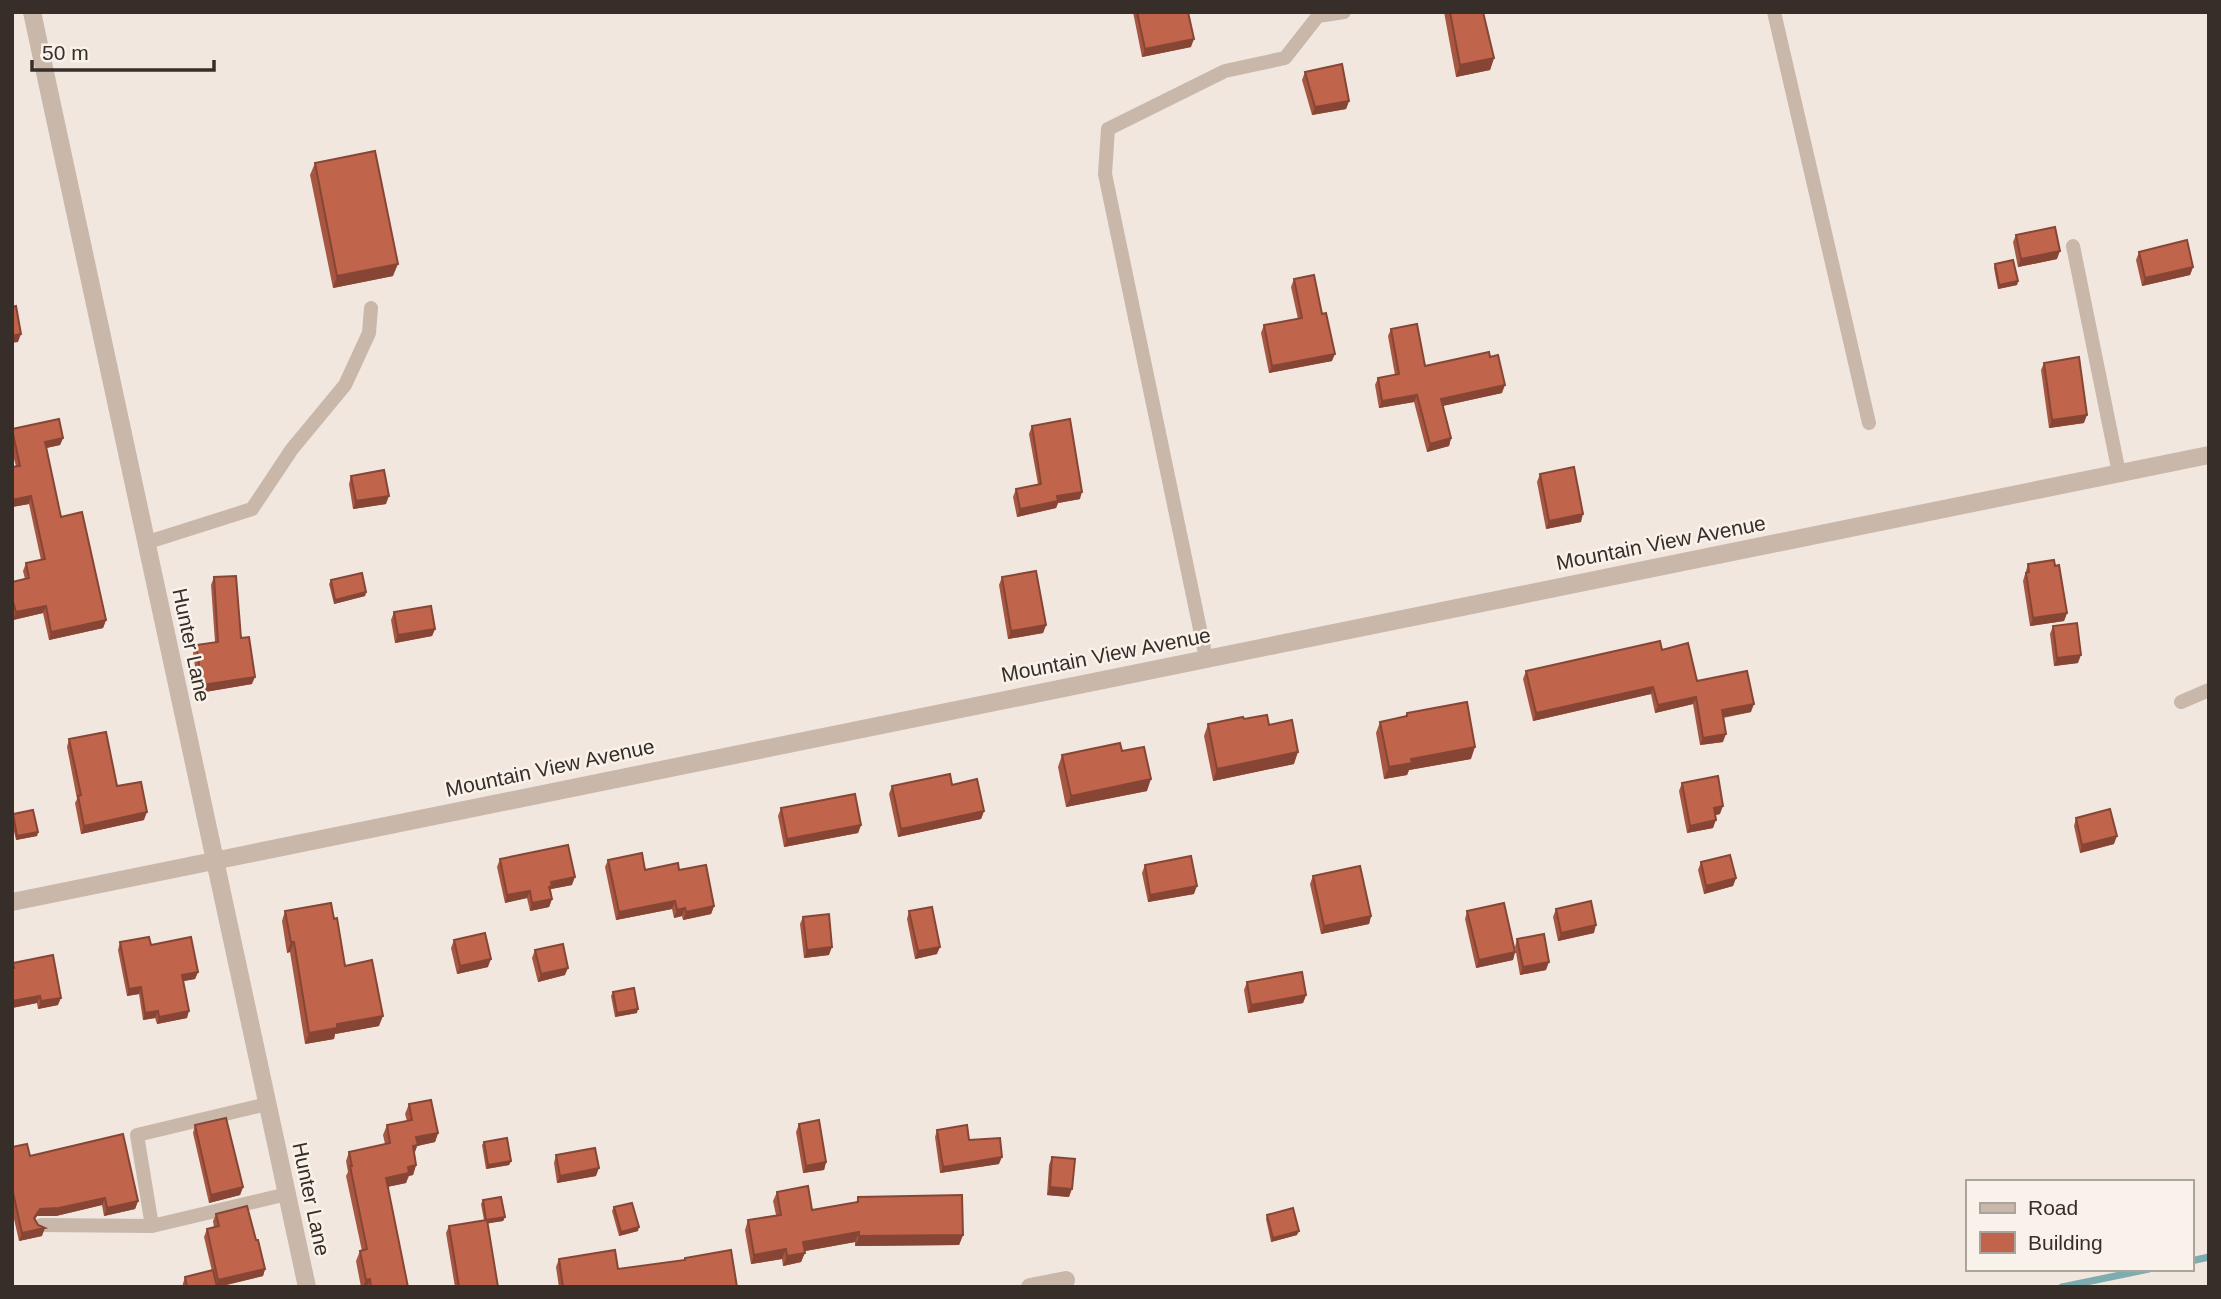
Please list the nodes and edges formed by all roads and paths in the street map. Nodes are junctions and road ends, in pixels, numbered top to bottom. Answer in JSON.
{"nodes":[{"id":1,"x":32,"y":12,"type":"edge"},
{"id":2,"x":1345,"y":12,"type":"edge"},
{"id":3,"x":1774,"y":12,"type":"edge"},
{"id":4,"x":2073,"y":246,"type":"dead end"},
{"id":5,"x":371,"y":307,"type":"dead end"},
{"id":6,"x":1869,"y":423,"type":"dead end"},
{"id":7,"x":2209,"y":455,"type":"edge"},
{"id":8,"x":2119,"y":473,"type":"junction"},
{"id":9,"x":145,"y":543,"type":"junction"},
{"id":10,"x":1206,"y":659,"type":"junction"},
{"id":11,"x":2209,"y":690,"type":"edge"},
{"id":12,"x":2181,"y":702,"type":"dead end"},
{"id":13,"x":213,"y":860,"type":"junction"},
{"id":14,"x":12,"y":902,"type":"edge"},
{"id":15,"x":267,"y":1104,"type":"junction"},
{"id":16,"x":287,"y":1194,"type":"junction"},
{"id":17,"x":41,"y":1226,"type":"edge"},
{"id":18,"x":152,"y":1226,"type":"junction"},
{"id":19,"x":1066,"y":1280,"type":"dead end"},
{"id":20,"x":307,"y":1287,"type":"edge"},
{"id":21,"x":1030,"y":1287,"type":"edge"}],
"edges":[{"from":1,"to":9,"type":"street","name":"Hunter Lane"},
{"from":2,"to":10,"type":"lane"},
{"from":3,"to":6,"type":"lane"},
{"from":4,"to":8,"type":"lane"},
{"from":5,"to":9,"type":"lane"},
{"from":7,"to":8,"type":"street","name":"Mountain View Avenue"},
{"from":8,"to":10,"type":"street","name":"Mountain View Avenue"},
{"from":9,"to":13,"type":"street","name":"Hunter Lane"},
{"from":10,"to":13,"type":"street","name":"Mountain View Avenue"},
{"from":11,"to":12,"type":"lane"},
{"from":13,"to":14,"type":"street","name":"Mountain View Avenue"},
{"from":13,"to":15,"type":"street","name":"Hunter Lane"},
{"from":15,"to":16,"type":"street","name":"Hunter Lane"},
{"from":15,"to":18,"type":"lane"},
{"from":16,"to":18,"type":"lane"},
{"from":16,"to":20,"type":"street","name":"Hunter Lane"},
{"from":17,"to":18,"type":"lane"},
{"from":19,"to":21,"type":"street"}]}
